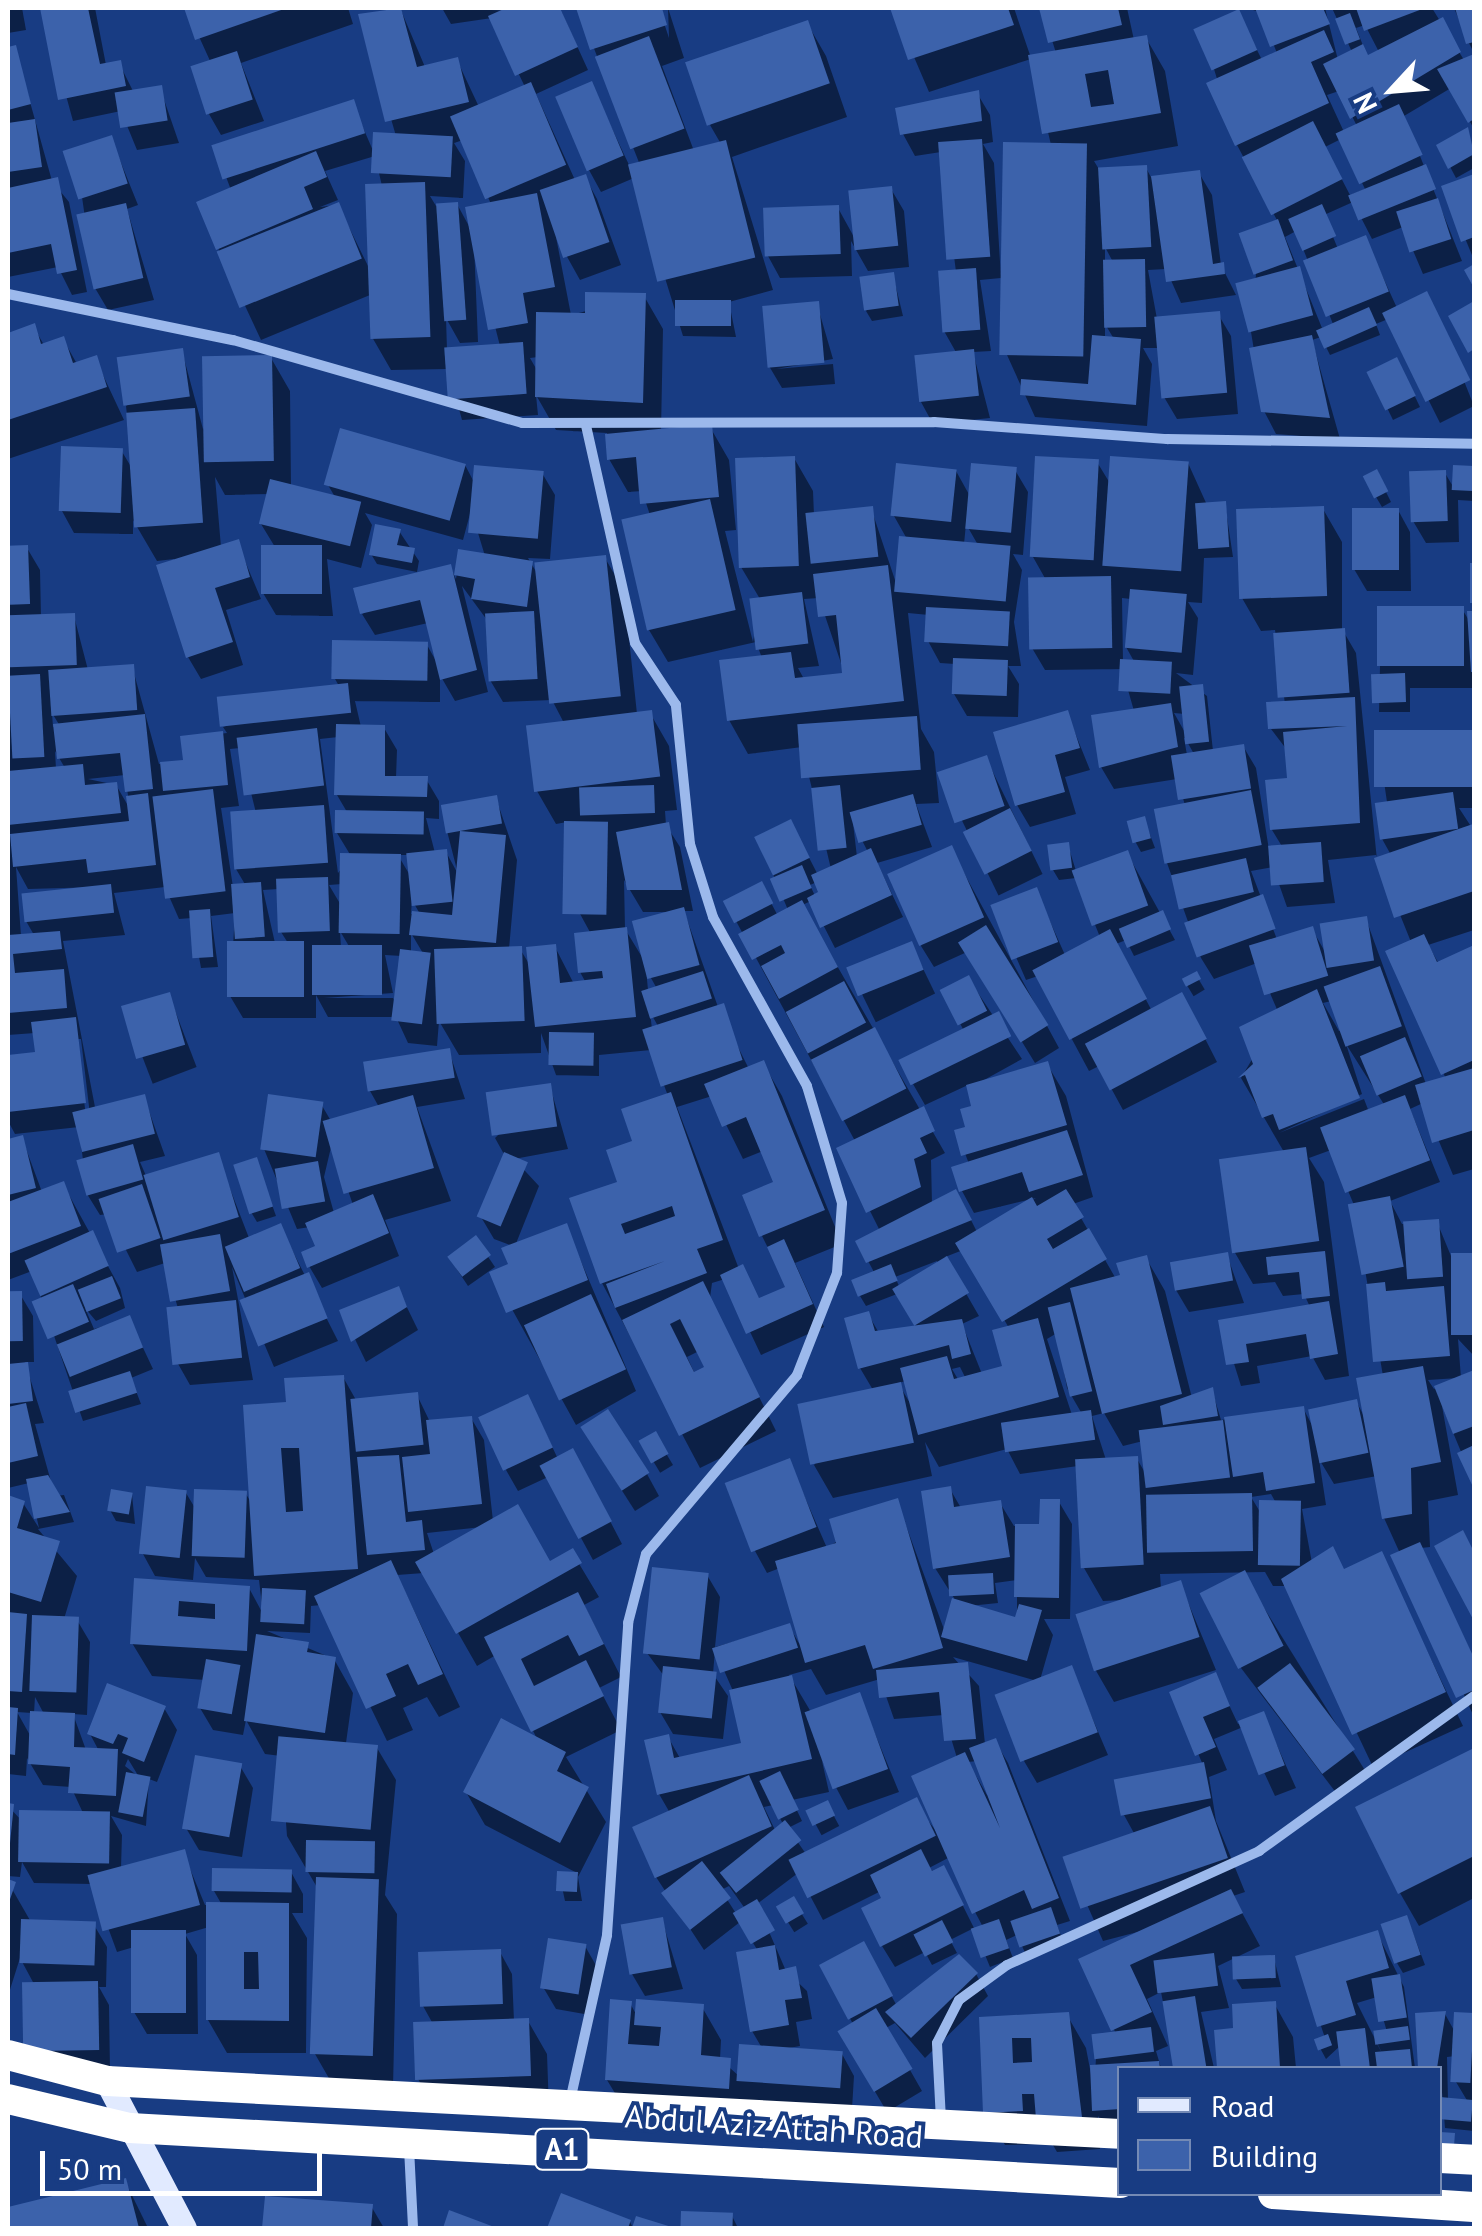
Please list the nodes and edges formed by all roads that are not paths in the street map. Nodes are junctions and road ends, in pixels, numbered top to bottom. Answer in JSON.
{"nodes":[{"id":1,"x":8,"y":294,"type":"edge"},
{"id":2,"x":586,"y":424,"type":"junction"},
{"id":3,"x":1474,"y":444,"type":"edge"},
{"id":4,"x":1474,"y":1696,"type":"edge"},
{"id":5,"x":8,"y":2055,"type":"edge"},
{"id":6,"x":107,"y":2081,"type":"junction"},
{"id":7,"x":8,"y":2099,"type":"edge"},
{"id":8,"x":570,"y":2102,"type":"junction"},
{"id":9,"x":941,"y":2121,"type":"junction"},
{"id":10,"x":130,"y":2128,"type":"junction"},
{"id":11,"x":1117,"y":2134,"type":"edge"},
{"id":12,"x":409,"y":2142,"type":"junction"},
{"id":13,"x":1442,"y":2158,"type":"edge"},
{"id":14,"x":1474,"y":2160,"type":"edge"},
{"id":15,"x":1117,"y":2183,"type":"edge"},
{"id":16,"x":1303,"y":2196,"type":"edge"},
{"id":17,"x":1474,"y":2207,"type":"edge"},
{"id":18,"x":184,"y":2228,"type":"edge"},
{"id":19,"x":413,"y":2228,"type":"edge"}],
"edges":[{"from":1,"to":2,"type":"street"},
{"from":2,"to":3,"type":"street"},
{"from":2,"to":8,"type":"street"},
{"from":4,"to":9,"type":"street"},
{"from":5,"to":6,"type":"highway","name":"Abdul Aziz Attah Road","number":"A1"},
{"from":6,"to":8,"type":"highway","name":"Abdul Aziz Attah Road","number":"A1"},
{"from":6,"to":10,"type":"main road"},
{"from":7,"to":10,"type":"highway","name":"Abdul Aziz Attah Road","number":"A1"},
{"from":8,"to":9,"type":"highway","name":"Abdul Aziz Attah Road","number":"A1"},
{"from":9,"to":11,"type":"highway","name":"Abdul Aziz Attah Road","number":"A1"},
{"from":10,"to":12,"type":"highway","name":"Abdul Aziz Attah Road","number":"A1"},
{"from":10,"to":18,"type":"main road"},
{"from":12,"to":15,"type":"highway","name":"Abdul Aziz Attah Road","number":"A1"},
{"from":12,"to":19,"type":"street"},
{"from":13,"to":14,"type":"highway"},
{"from":16,"to":17,"type":"highway"}]}
